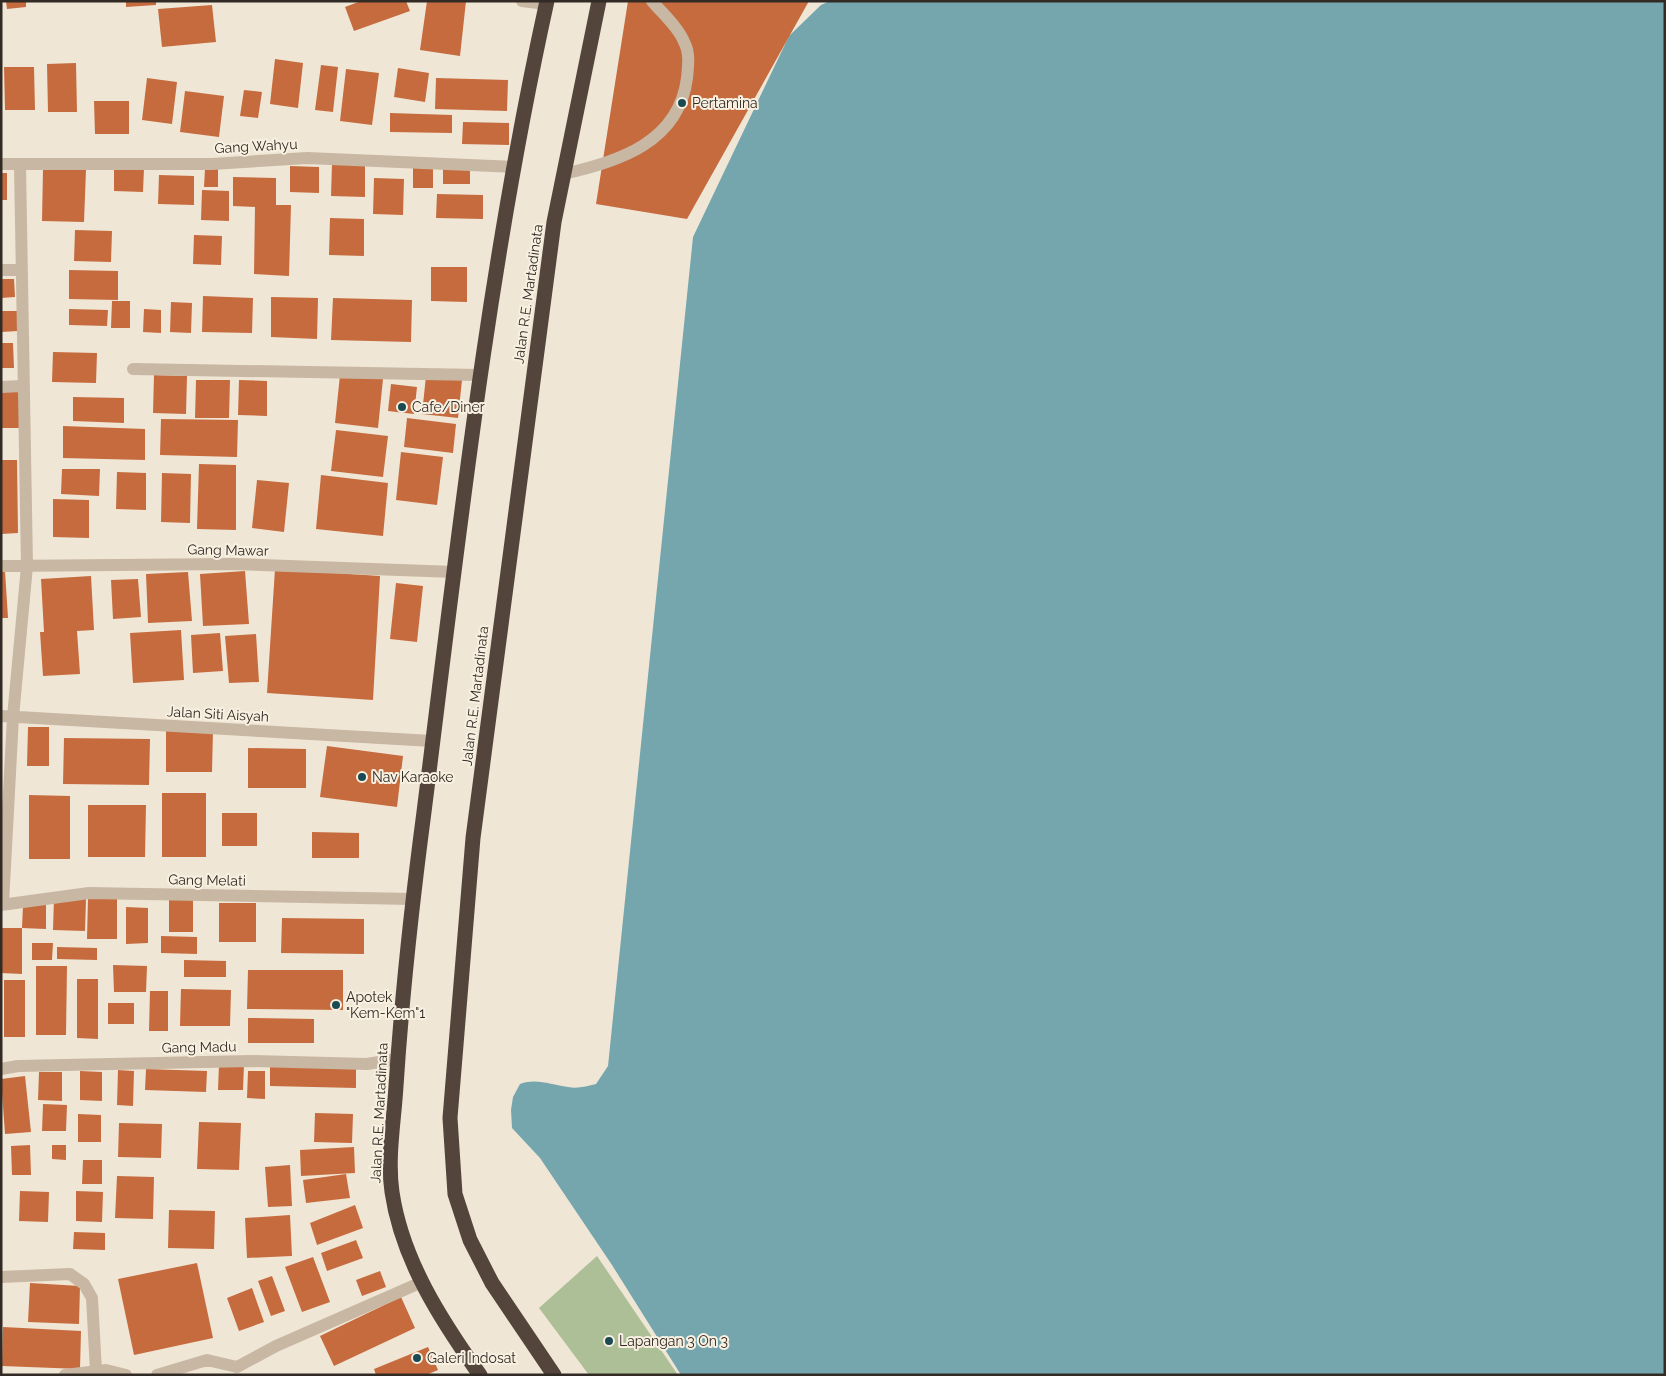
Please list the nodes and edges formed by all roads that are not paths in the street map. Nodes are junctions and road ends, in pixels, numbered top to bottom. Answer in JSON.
{"nodes":[{"id":1,"x":522,"y":1,"type":"edge"},
{"id":2,"x":599,"y":1,"type":"edge"},
{"id":3,"x":652,"y":1,"type":"edge"},
{"id":4,"x":547,"y":3,"type":"edge"},
{"id":5,"x":1,"y":164,"type":"edge"},
{"id":6,"x":20,"y":165,"type":"junction"},
{"id":7,"x":513,"y":167,"type":"junction"},
{"id":8,"x":563,"y":174,"type":"junction"},
{"id":9,"x":1,"y":270,"type":"edge"},
{"id":10,"x":21,"y":270,"type":"junction"},
{"id":11,"x":133,"y":369,"type":"dead end"},
{"id":12,"x":479,"y":374,"type":"junction"},
{"id":13,"x":22,"y":386,"type":"junction"},
{"id":14,"x":1,"y":387,"type":"edge"},
{"id":15,"x":1,"y":566,"type":"edge"},
{"id":16,"x":27,"y":566,"type":"junction"},
{"id":17,"x":455,"y":572,"type":"junction"},
{"id":18,"x":7,"y":717,"type":"edge"},
{"id":19,"x":432,"y":742,"type":"junction"},
{"id":20,"x":413,"y":899,"type":"junction"},
{"id":21,"x":2,"y":905,"type":"edge"},
{"id":22,"x":397,"y":1062,"type":"junction"},
{"id":23,"x":1,"y":1069,"type":"edge"},
{"id":24,"x":1,"y":1276,"type":"edge"},
{"id":25,"x":422,"y":1282,"type":"junction"},
{"id":26,"x":96,"y":1371,"type":"junction"},
{"id":27,"x":65,"y":1375,"type":"edge"},
{"id":28,"x":126,"y":1375,"type":"edge"},
{"id":29,"x":157,"y":1375,"type":"edge"},
{"id":30,"x":480,"y":1375,"type":"edge"},
{"id":31,"x":554,"y":1375,"type":"edge"}],
"edges":[{"from":1,"to":4,"type":"street"},
{"from":2,"to":8,"type":"highway","name":"Jalan R.E. Martadinata"},
{"from":3,"to":8,"type":"street"},
{"from":4,"to":7,"type":"highway","name":"Jalan R.E. Martadinata"},
{"from":5,"to":6,"type":"street","name":"Gang Wahyu"},
{"from":6,"to":7,"type":"street","name":"Gang Wahyu"},
{"from":6,"to":10,"type":"street"},
{"from":7,"to":12,"type":"highway","name":"Jalan R.E. Martadinata"},
{"from":8,"to":31,"type":"highway","name":"Jalan R.E. Martadinata"},
{"from":9,"to":10,"type":"street"},
{"from":10,"to":13,"type":"street"},
{"from":11,"to":12,"type":"street"},
{"from":12,"to":17,"type":"highway","name":"Jalan R.E. Martadinata"},
{"from":13,"to":14,"type":"street"},
{"from":13,"to":16,"type":"street"},
{"from":15,"to":16,"type":"street","name":"Gang Mawar"},
{"from":16,"to":17,"type":"street","name":"Gang Mawar"},
{"from":16,"to":18,"type":"street"},
{"from":17,"to":19,"type":"highway","name":"Jalan R.E. Martadinata"},
{"from":18,"to":19,"type":"street","name":"Jalan Siti Aisyah"},
{"from":18,"to":21,"type":"street"},
{"from":19,"to":20,"type":"highway","name":"Jalan R.E. Martadinata"},
{"from":20,"to":21,"type":"street","name":"Gang Melati"},
{"from":20,"to":22,"type":"highway","name":"Jalan R.E. Martadinata"},
{"from":22,"to":23,"type":"street","name":"Gang Madu"},
{"from":22,"to":25,"type":"highway","name":"Jalan R.E. Martadinata"},
{"from":24,"to":26,"type":"street"},
{"from":25,"to":29,"type":"street"},
{"from":25,"to":30,"type":"highway","name":"Jalan R.E. Martadinata"},
{"from":26,"to":27,"type":"street"},
{"from":26,"to":28,"type":"street"}]}
